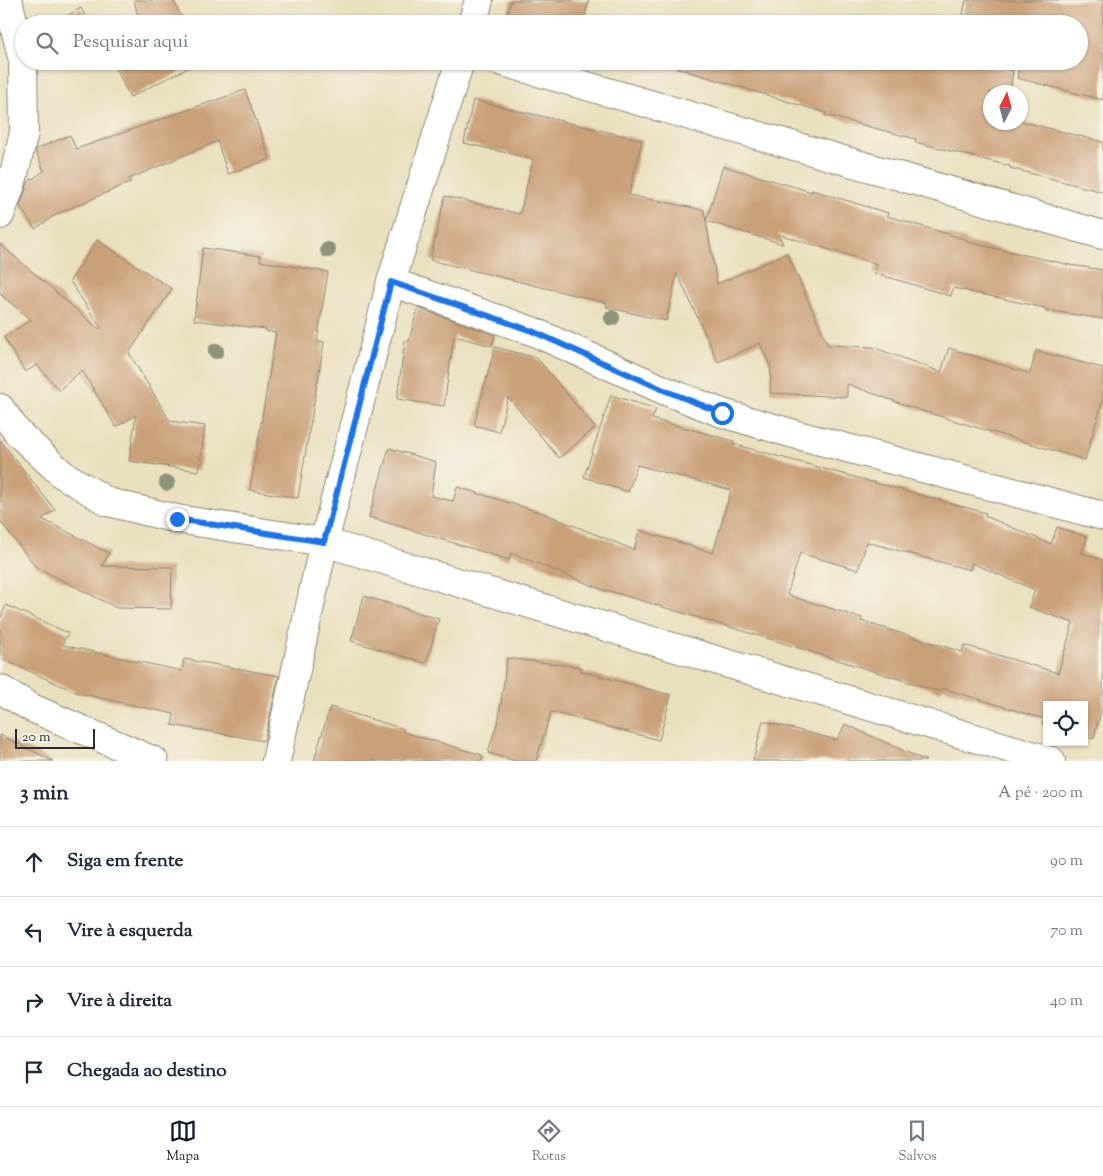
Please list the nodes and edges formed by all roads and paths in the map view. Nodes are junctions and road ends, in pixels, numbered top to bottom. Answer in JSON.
{"nodes":[{"id":1,"x":8,"y":0,"type":"edge"},
{"id":2,"x":479,"y":0,"type":"edge"},
{"id":3,"x":475,"y":15,"type":"edge"},
{"id":4,"x":15,"y":28,"type":"edge"},
{"id":5,"x":23,"y":70,"type":"edge"},
{"id":6,"x":457,"y":70,"type":"edge"},
{"id":7,"x":531,"y":70,"type":"edge"},
{"id":8,"x":0,"y":215,"type":"edge"},
{"id":9,"x":1103,"y":235,"type":"edge"},
{"id":10,"x":391,"y":282,"type":"junction"},
{"id":11,"x":0,"y":408,"type":"edge"},
{"id":12,"x":1103,"y":516,"type":"edge"},
{"id":13,"x":324,"y":542,"type":"junction"},
{"id":14,"x":0,"y":689,"type":"edge"},
{"id":15,"x":154,"y":761,"type":"edge"},
{"id":16,"x":276,"y":761,"type":"edge"},
{"id":17,"x":1051,"y":761,"type":"edge"}],
"edges":[{"from":1,"to":4,"type":"street"},
{"from":2,"to":3,"type":"street"},
{"from":5,"to":8,"type":"street"},
{"from":6,"to":10,"type":"street"},
{"from":7,"to":9,"type":"street"},
{"from":10,"to":12,"type":"street"},
{"from":10,"to":13,"type":"street"},
{"from":11,"to":13,"type":"street"},
{"from":13,"to":16,"type":"street"},
{"from":13,"to":17,"type":"street"},
{"from":14,"to":15,"type":"street"}]}
